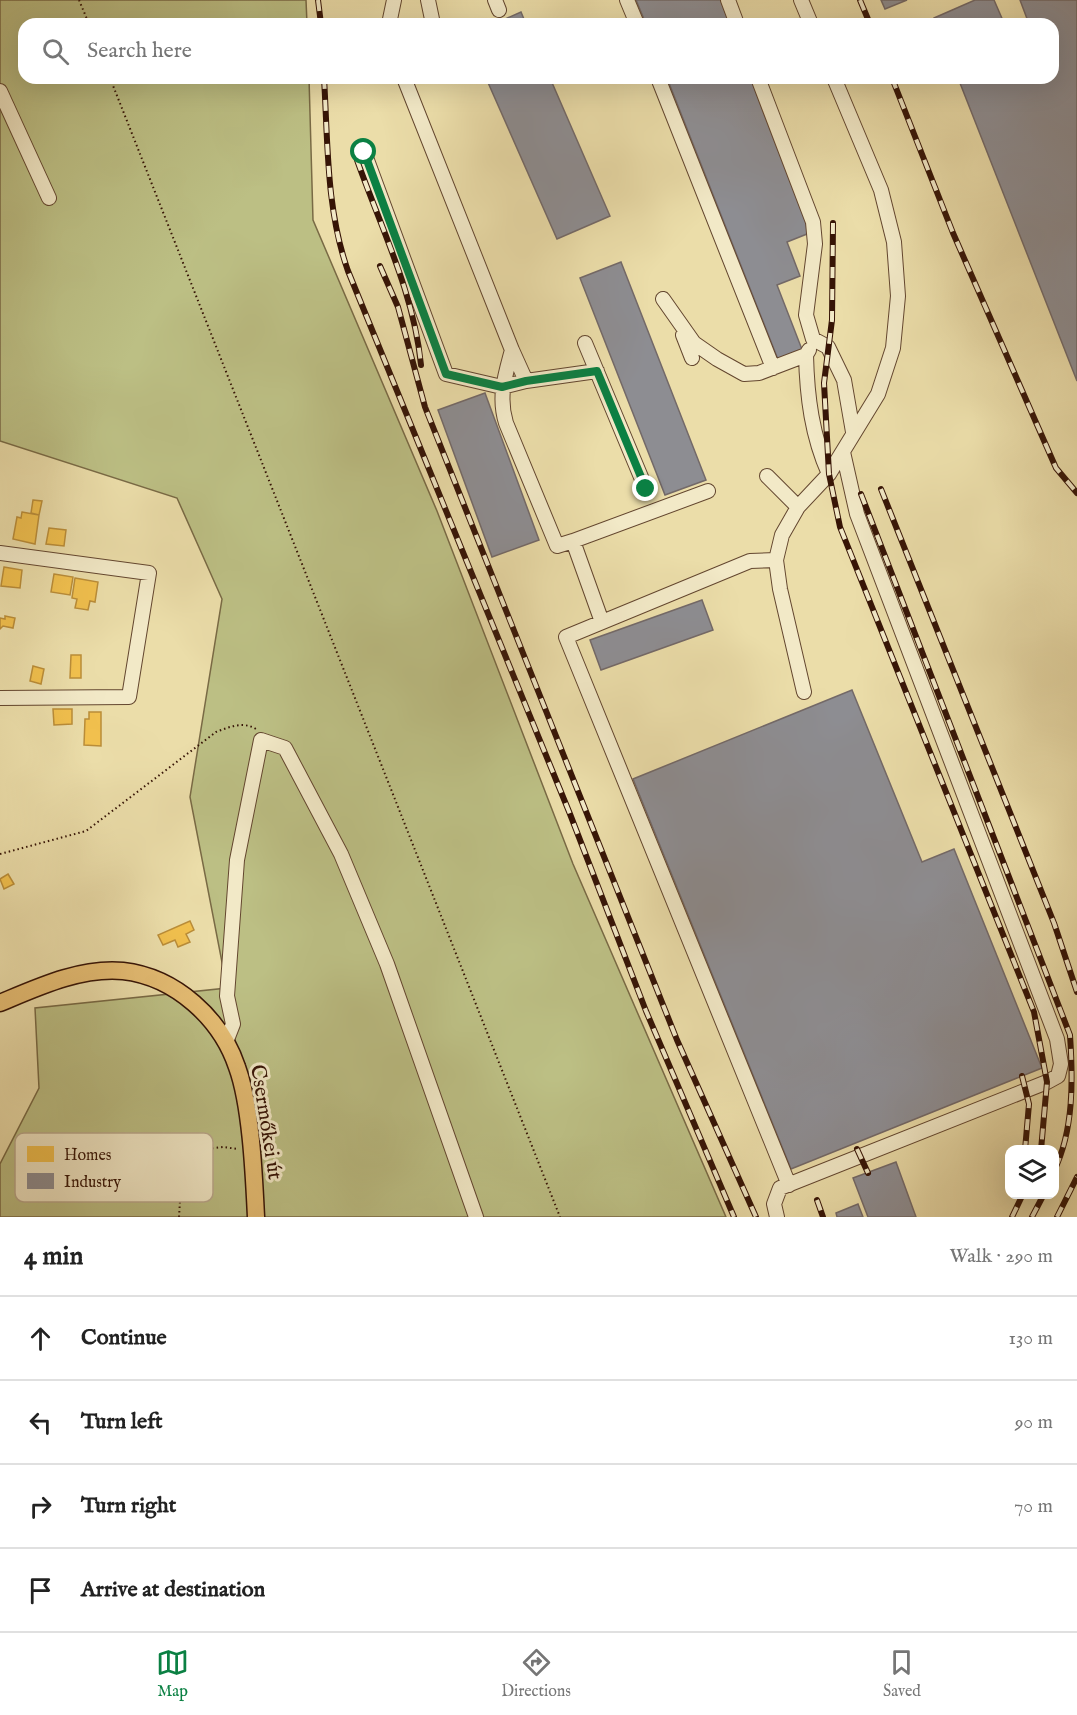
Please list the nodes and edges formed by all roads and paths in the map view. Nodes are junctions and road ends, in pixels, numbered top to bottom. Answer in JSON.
{"nodes":[{"id":1,"x":79,"y":0,"type":"edge"},
{"id":2,"x":394,"y":0,"type":"edge"},
{"id":3,"x":428,"y":0,"type":"edge"},
{"id":4,"x":627,"y":0,"type":"edge"},
{"id":5,"x":728,"y":0,"type":"edge"},
{"id":6,"x":801,"y":0,"type":"edge"},
{"id":7,"x":86,"y":18,"type":"edge"},
{"id":8,"x":390,"y":18,"type":"edge"},
{"id":9,"x":432,"y":18,"type":"edge"},
{"id":10,"x":634,"y":18,"type":"edge"},
{"id":11,"x":735,"y":18,"type":"edge"},
{"id":12,"x":808,"y":18,"type":"edge"},
{"id":13,"x":112,"y":84,"type":"edge"},
{"id":14,"x":406,"y":84,"type":"edge"},
{"id":15,"x":660,"y":84,"type":"edge"},
{"id":16,"x":760,"y":84,"type":"edge"},
{"id":17,"x":837,"y":84,"type":"edge"},
{"id":18,"x":0,"y":91,"type":"edge"},
{"id":19,"x":364,"y":152,"type":"dead end"},
{"id":20,"x":49,"y":198,"type":"dead end"},
{"id":21,"x":663,"y":299,"type":"dead end"},
{"id":22,"x":676,"y":317,"type":"junction"},
{"id":23,"x":813,"y":339,"type":"junction"},
{"id":24,"x":585,"y":344,"type":"dead end"},
{"id":25,"x":512,"y":350,"type":"junction"},
{"id":26,"x":806,"y":355,"type":"junction"},
{"id":27,"x":692,"y":358,"type":"dead end"},
{"id":28,"x":773,"y":368,"type":"junction"},
{"id":29,"x":597,"y":371,"type":"junction"},
{"id":30,"x":526,"y":381,"type":"junction"},
{"id":31,"x":502,"y":387,"type":"junction"},
{"id":32,"x":853,"y":432,"type":"junction"},
{"id":33,"x":843,"y":452,"type":"junction"},
{"id":34,"x":829,"y":474,"type":"junction"},
{"id":35,"x":766,"y":476,"type":"dead end"},
{"id":36,"x":646,"y":489,"type":"dead end"},
{"id":37,"x":708,"y":491,"type":"dead end"},
{"id":38,"x":798,"y":507,"type":"junction"},
{"id":39,"x":573,"y":541,"type":"junction"},
{"id":40,"x":0,"y":553,"type":"edge"},
{"id":41,"x":776,"y":560,"type":"junction"},
{"id":42,"x":602,"y":622,"type":"junction"},
{"id":43,"x":804,"y":692,"type":"dead end"},
{"id":44,"x":0,"y":698,"type":"edge"},
{"id":45,"x":261,"y":740,"type":"junction"},
{"id":46,"x":0,"y":854,"type":"edge"},
{"id":47,"x":0,"y":1003,"type":"edge"},
{"id":48,"x":226,"y":1042,"type":"junction"},
{"id":49,"x":213,"y":1148,"type":"edge"},
{"id":50,"x":250,"y":1151,"type":"junction"},
{"id":51,"x":789,"y":1185,"type":"junction"},
{"id":52,"x":180,"y":1202,"type":"edge"},
{"id":53,"x":179,"y":1217,"type":"edge"},
{"id":54,"x":256,"y":1217,"type":"edge"},
{"id":55,"x":476,"y":1217,"type":"edge"},
{"id":56,"x":560,"y":1217,"type":"edge"},
{"id":57,"x":777,"y":1217,"type":"edge"}],
"edges":[{"from":1,"to":7,"type":"path"},
{"from":2,"to":8,"type":"street"},
{"from":3,"to":9,"type":"street"},
{"from":4,"to":10,"type":"street"},
{"from":5,"to":11,"type":"street"},
{"from":6,"to":12,"type":"street"},
{"from":13,"to":56,"type":"path"},
{"from":14,"to":25,"type":"street"},
{"from":15,"to":28,"type":"street"},
{"from":16,"to":23,"type":"street"},
{"from":17,"to":32,"type":"street"},
{"from":18,"to":20,"type":"street"},
{"from":19,"to":31,"type":"street"},
{"from":21,"to":22,"type":"street"},
{"from":22,"to":27,"type":"street"},
{"from":22,"to":28,"type":"street"},
{"from":23,"to":26,"type":"street"},
{"from":23,"to":32,"type":"street"},
{"from":24,"to":29,"type":"street"},
{"from":25,"to":30,"type":"street"},
{"from":25,"to":31,"type":"street"},
{"from":26,"to":28,"type":"street"},
{"from":26,"to":34,"type":"street"},
{"from":29,"to":30,"type":"street"},
{"from":29,"to":36,"type":"street"},
{"from":30,"to":31,"type":"street"},
{"from":31,"to":39,"type":"street"},
{"from":32,"to":33,"type":"street"},
{"from":33,"to":34,"type":"street"},
{"from":33,"to":51,"type":"street"},
{"from":34,"to":38,"type":"street"},
{"from":35,"to":38,"type":"street"},
{"from":37,"to":39,"type":"street"},
{"from":38,"to":41,"type":"street"},
{"from":39,"to":42,"type":"street"},
{"from":40,"to":44,"type":"street"},
{"from":41,"to":42,"type":"street"},
{"from":41,"to":43,"type":"street"},
{"from":42,"to":51,"type":"street"},
{"from":45,"to":46,"type":"path"},
{"from":45,"to":48,"type":"street"},
{"from":45,"to":55,"type":"street"},
{"from":47,"to":48,"type":"main road","name":"Csermőkei út"},
{"from":48,"to":50,"type":"main road","name":"Csermőkei út"},
{"from":49,"to":50,"type":"path"},
{"from":50,"to":54,"type":"main road","name":"Csermőkei út"},
{"from":51,"to":57,"type":"street"},
{"from":52,"to":53,"type":"path"}]}
